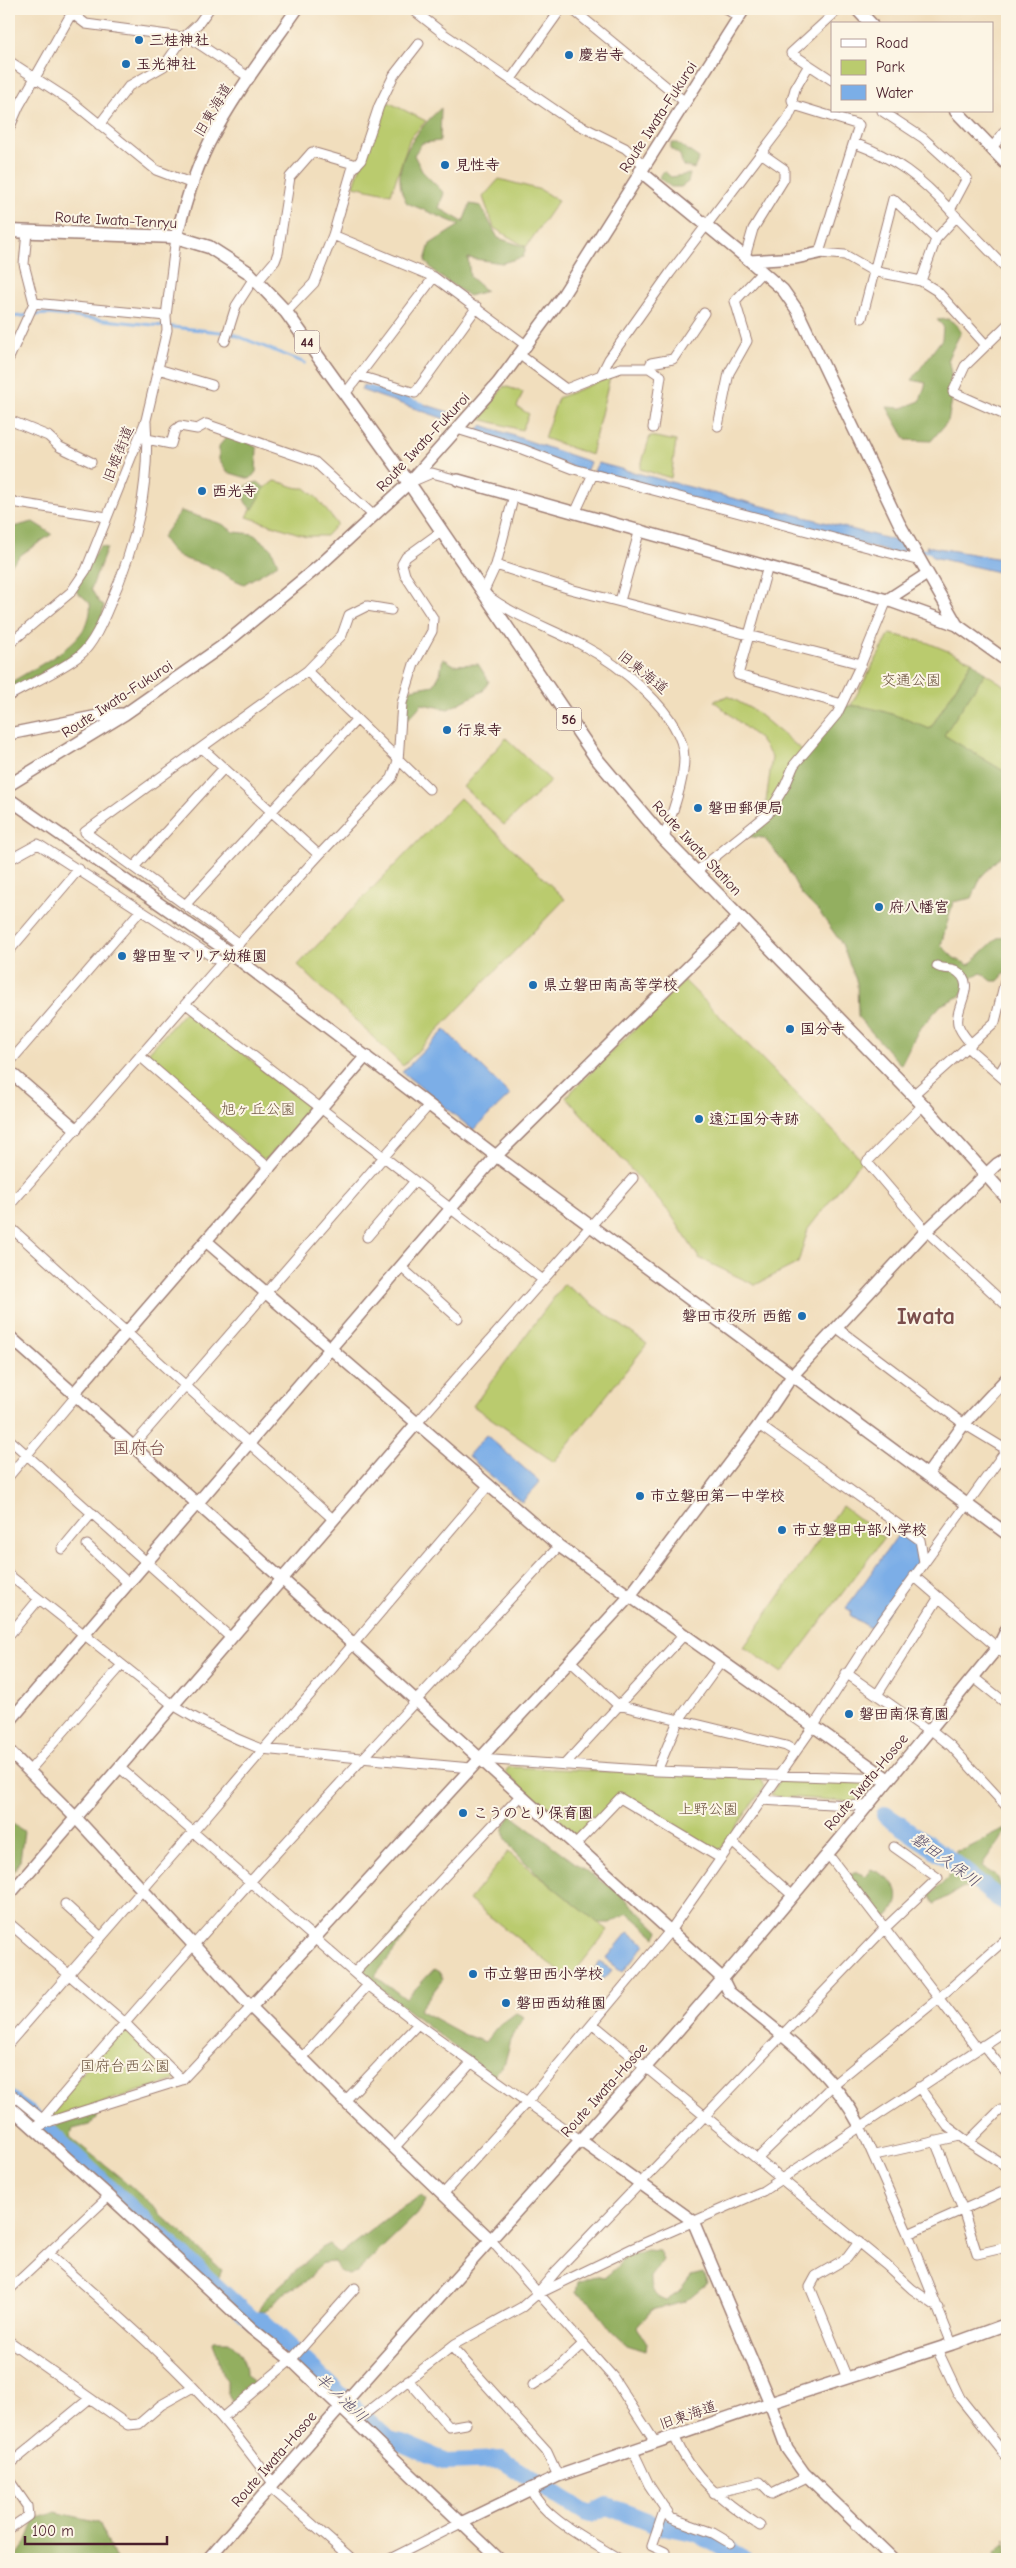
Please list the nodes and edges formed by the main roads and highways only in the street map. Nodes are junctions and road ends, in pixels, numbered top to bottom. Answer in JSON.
{"nodes":[{"id":1,"x":857,"y":9,"type":"edge"},
{"id":2,"x":870,"y":22,"type":"edge"},
{"id":3,"x":957,"y":112,"type":"edge"},
{"id":4,"x":1007,"y":164,"type":"edge"},
{"id":5,"x":9,"y":231,"type":"edge"},
{"id":6,"x":409,"y":482,"type":"joint"},
{"id":7,"x":1007,"y":1198,"type":"edge"}],
"edges":[{"from":1,"to":2,"type":"main road"},
{"from":3,"to":4,"type":"main road"},
{"from":5,"to":6,"type":"main road","name":"Route Iwata-Tenryu","number":"44"},
{"from":6,"to":7,"type":"main road","name":"Route Iwata Station","number":"56"}]}
